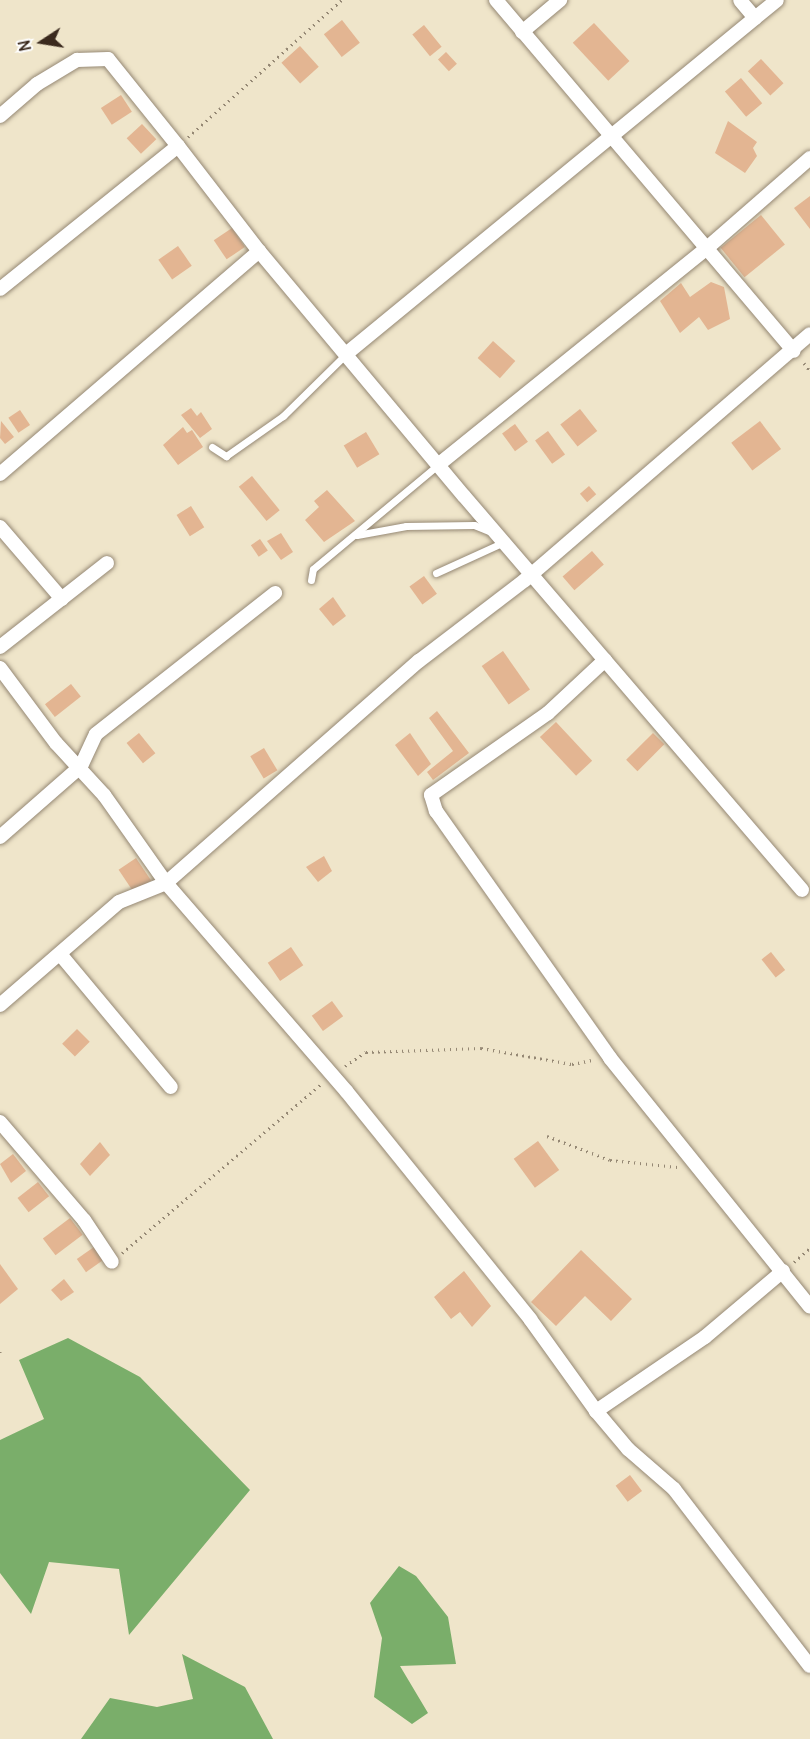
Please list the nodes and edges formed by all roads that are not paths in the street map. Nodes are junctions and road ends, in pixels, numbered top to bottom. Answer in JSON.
{"nodes":[{"id":1,"x":496,"y":0,"type":"edge"},
{"id":2,"x":560,"y":0,"type":"edge"},
{"id":3,"x":740,"y":0,"type":"edge"},
{"id":4,"x":777,"y":0,"type":"edge"},
{"id":5,"x":755,"y":18,"type":"junction"},
{"id":6,"x":522,"y":32,"type":"junction"},
{"id":7,"x":0,"y":116,"type":"edge"},
{"id":8,"x":613,"y":139,"type":"junction"},
{"id":9,"x":178,"y":146,"type":"junction"},
{"id":10,"x":810,"y":158,"type":"edge"},
{"id":11,"x":706,"y":248,"type":"junction"},
{"id":12,"x":259,"y":251,"type":"junction"},
{"id":13,"x":0,"y":289,"type":"edge"},
{"id":14,"x":810,"y":334,"type":"edge"},
{"id":15,"x":794,"y":351,"type":"junction"},
{"id":16,"x":346,"y":354,"type":"junction"},
{"id":17,"x":212,"y":447,"type":"dead end"},
{"id":18,"x":438,"y":465,"type":"junction"},
{"id":19,"x":0,"y":474,"type":"edge"},
{"id":20,"x":0,"y":527,"type":"edge"},
{"id":21,"x":357,"y":535,"type":"junction"},
{"id":22,"x":500,"y":538,"type":"junction"},
{"id":23,"x":107,"y":563,"type":"dead end"},
{"id":24,"x":436,"y":573,"type":"dead end"},
{"id":25,"x":531,"y":574,"type":"junction"},
{"id":26,"x":311,"y":580,"type":"dead end"},
{"id":27,"x":275,"y":593,"type":"dead end"},
{"id":28,"x":62,"y":599,"type":"junction"},
{"id":29,"x":0,"y":647,"type":"edge"},
{"id":30,"x":605,"y":660,"type":"junction"},
{"id":31,"x":0,"y":668,"type":"edge"},
{"id":32,"x":81,"y":766,"type":"junction"},
{"id":33,"x":0,"y":837,"type":"edge"},
{"id":34,"x":166,"y":883,"type":"junction"},
{"id":35,"x":802,"y":890,"type":"dead end"},
{"id":36,"x":60,"y":954,"type":"junction"},
{"id":37,"x":0,"y":1005,"type":"edge"},
{"id":38,"x":171,"y":1087,"type":"dead end"},
{"id":39,"x":0,"y":1122,"type":"edge"},
{"id":40,"x":112,"y":1262,"type":"dead end"},
{"id":41,"x":783,"y":1271,"type":"junction"},
{"id":42,"x":810,"y":1307,"type":"edge"},
{"id":43,"x":596,"y":1411,"type":"junction"},
{"id":44,"x":810,"y":1666,"type":"edge"}],
"edges":[{"from":1,"to":6,"type":"street"},
{"from":2,"to":6,"type":"street"},
{"from":3,"to":5,"type":"street"},
{"from":4,"to":5,"type":"street"},
{"from":5,"to":8,"type":"street"},
{"from":6,"to":8,"type":"street"},
{"from":7,"to":9,"type":"street"},
{"from":8,"to":11,"type":"street"},
{"from":8,"to":16,"type":"street"},
{"from":9,"to":12,"type":"street"},
{"from":9,"to":13,"type":"street"},
{"from":10,"to":11,"type":"street"},
{"from":11,"to":15,"type":"street"},
{"from":11,"to":18,"type":"street"},
{"from":12,"to":16,"type":"street"},
{"from":12,"to":19,"type":"street"},
{"from":14,"to":15,"type":"street"},
{"from":15,"to":25,"type":"street"},
{"from":16,"to":17,"type":"lane"},
{"from":16,"to":18,"type":"street"},
{"from":18,"to":21,"type":"lane"},
{"from":18,"to":22,"type":"street"},
{"from":20,"to":28,"type":"street"},
{"from":21,"to":22,"type":"lane"},
{"from":21,"to":26,"type":"lane"},
{"from":22,"to":24,"type":"lane"},
{"from":22,"to":25,"type":"street"},
{"from":23,"to":28,"type":"street"},
{"from":25,"to":30,"type":"street"},
{"from":25,"to":34,"type":"street"},
{"from":27,"to":32,"type":"street"},
{"from":28,"to":29,"type":"street"},
{"from":30,"to":35,"type":"street"},
{"from":30,"to":41,"type":"street"},
{"from":31,"to":32,"type":"street"},
{"from":32,"to":33,"type":"street"},
{"from":32,"to":34,"type":"street"},
{"from":34,"to":36,"type":"street"},
{"from":34,"to":43,"type":"street"},
{"from":36,"to":37,"type":"street"},
{"from":36,"to":38,"type":"street"},
{"from":39,"to":40,"type":"street"},
{"from":41,"to":42,"type":"street"},
{"from":41,"to":43,"type":"street"},
{"from":43,"to":44,"type":"street"}]}
